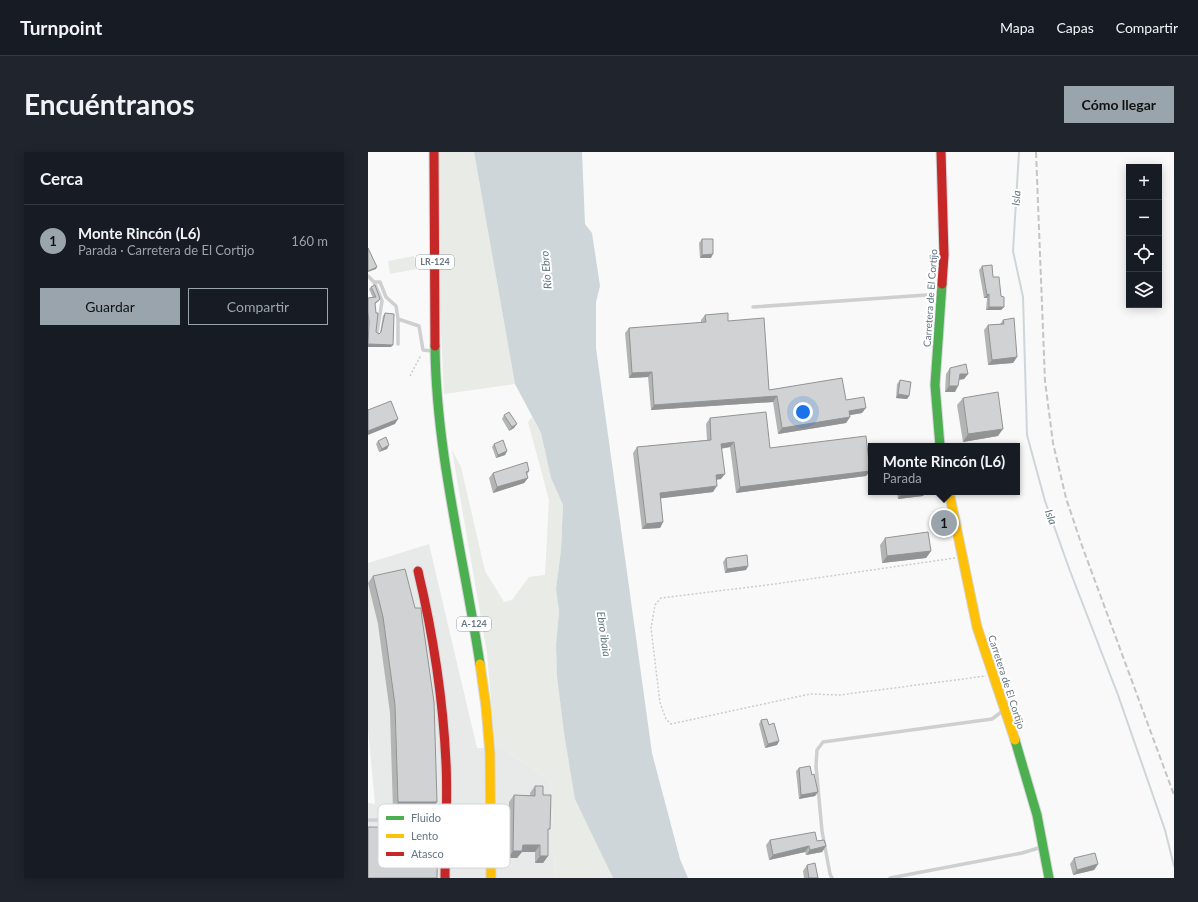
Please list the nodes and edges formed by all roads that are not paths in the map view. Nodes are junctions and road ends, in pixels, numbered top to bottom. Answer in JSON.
{"nodes":[{"id":1,"x":434,"y":152,"type":"edge"},
{"id":2,"x":941,"y":152,"type":"edge"},
{"id":3,"x":368,"y":276,"type":"edge"},
{"id":4,"x":374,"y":282,"type":"junction"},
{"id":5,"x":942,"y":294,"type":"junction"},
{"id":6,"x":753,"y":307,"type":"dead end"},
{"id":7,"x":398,"y":319,"type":"junction"},
{"id":8,"x":377,"y":333,"type":"edge"},
{"id":9,"x":398,"y":344,"type":"dead end"},
{"id":10,"x":435,"y":352,"type":"junction"},
{"id":11,"x":436,"y":372,"type":"joint"},
{"id":12,"x":940,"y":443,"type":"edge"},
{"id":13,"x":950,"y":495,"type":"edge"},
{"id":14,"x":418,"y":571,"type":"dead end"},
{"id":15,"x":1004,"y":710,"type":"junction"},
{"id":16,"x":445,"y":804,"type":"edge"},
{"id":17,"x":490,"y":804,"type":"edge"},
{"id":18,"x":368,"y":820,"type":"edge"},
{"id":19,"x":378,"y":820,"type":"edge"},
{"id":20,"x":1044,"y":846,"type":"junction"},
{"id":21,"x":491,"y":868,"type":"edge"},
{"id":22,"x":491,"y":878,"type":"edge"},
{"id":23,"x":832,"y":878,"type":"edge"},
{"id":24,"x":890,"y":878,"type":"edge"},
{"id":25,"x":1049,"y":878,"type":"edge"}],
"edges":[{"from":1,"to":10,"type":"street","number":"LR-124"},
{"from":2,"to":5,"type":"street","name":"Carretera de El Cortijo"},
{"from":3,"to":4,"type":"lane"},
{"from":4,"to":7,"type":"lane"},
{"from":4,"to":8,"type":"lane"},
{"from":5,"to":6,"type":"lane"},
{"from":5,"to":12,"type":"street","name":"Carretera de El Cortijo"},
{"from":7,"to":9,"type":"lane"},
{"from":7,"to":10,"type":"lane"},
{"from":10,"to":11,"type":"street","number":"LR-124"},
{"from":11,"to":17,"type":"street","number":"A-124"},
{"from":13,"to":15,"type":"street","name":"Carretera de El Cortijo"},
{"from":14,"to":16,"type":"street"},
{"from":15,"to":20,"type":"street","name":"Carretera de El Cortijo"},
{"from":15,"to":23,"type":"lane"},
{"from":18,"to":19,"type":"lane"},
{"from":20,"to":24,"type":"lane"},
{"from":20,"to":25,"type":"street","name":"Carretera de El Cortijo"},
{"from":21,"to":22,"type":"street","number":"A-124"}]}
